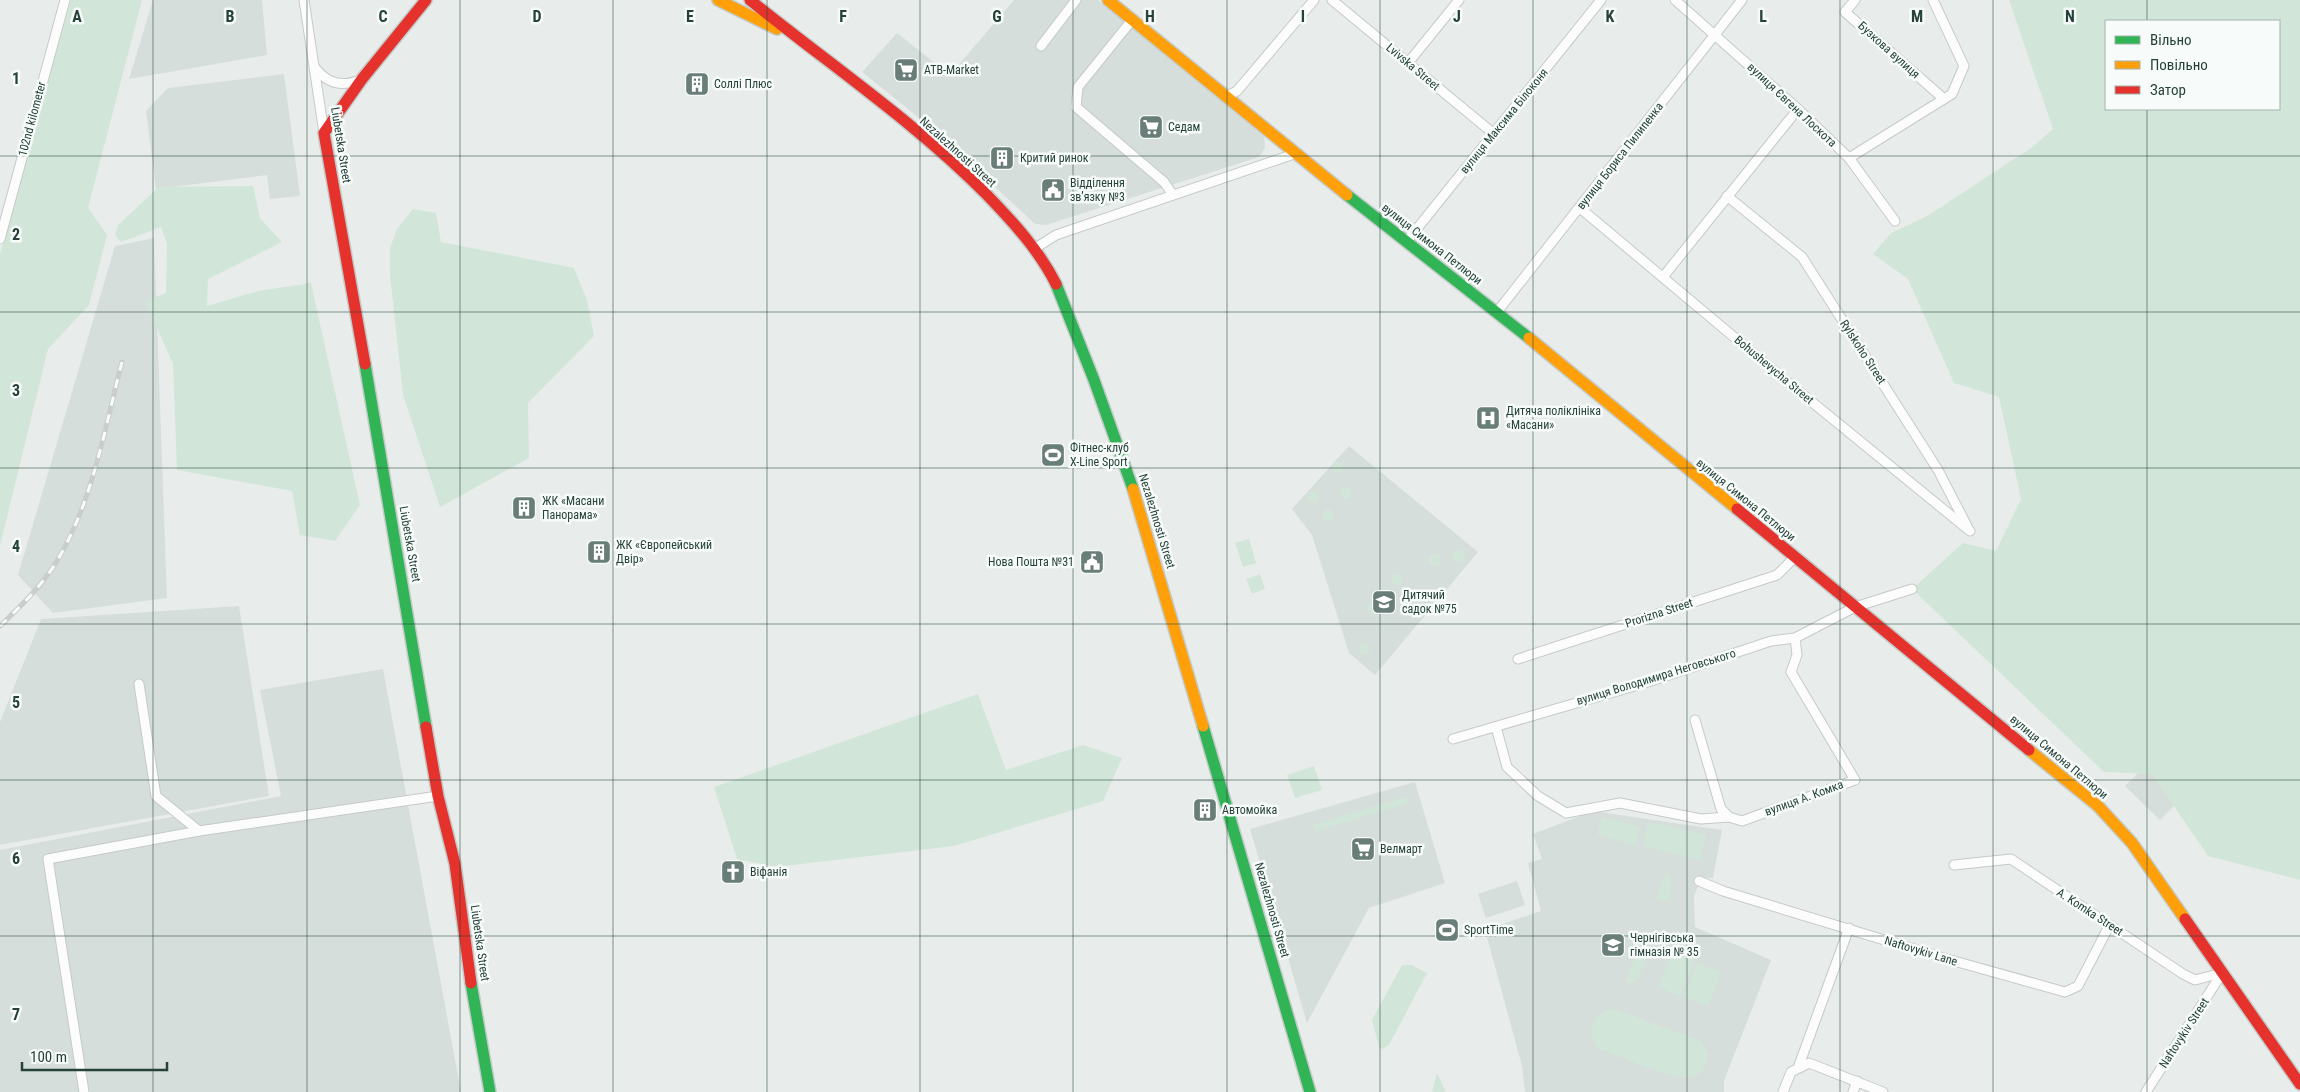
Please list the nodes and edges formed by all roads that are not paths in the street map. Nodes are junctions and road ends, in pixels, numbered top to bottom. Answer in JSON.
{"nodes":[{"id":1,"x":65,"y":0,"type":"edge"},
{"id":2,"x":304,"y":0,"type":"edge"},
{"id":3,"x":426,"y":0,"type":"edge"},
{"id":4,"x":718,"y":0,"type":"edge"},
{"id":5,"x":750,"y":0,"type":"edge"},
{"id":6,"x":1076,"y":0,"type":"edge"},
{"id":7,"x":1108,"y":0,"type":"edge"},
{"id":8,"x":1314,"y":0,"type":"edge"},
{"id":9,"x":1332,"y":0,"type":"edge"},
{"id":10,"x":1459,"y":0,"type":"edge"},
{"id":11,"x":1601,"y":0,"type":"edge"},
{"id":12,"x":1675,"y":0,"type":"edge"},
{"id":13,"x":1742,"y":0,"type":"edge"},
{"id":14,"x":1855,"y":0,"type":"edge"},
{"id":15,"x":1934,"y":0,"type":"edge"},
{"id":16,"x":1132,"y":20,"type":"junction"},
{"id":17,"x":1715,"y":34,"type":"junction"},
{"id":18,"x":793,"y":36,"type":"junction"},
{"id":19,"x":1041,"y":46,"type":"dead end"},
{"id":20,"x":1408,"y":63,"type":"junction"},
{"id":21,"x":316,"y":68,"type":"junction"},
{"id":22,"x":362,"y":79,"type":"junction"},
{"id":23,"x":1227,"y":96,"type":"junction"},
{"id":24,"x":1944,"y":99,"type":"junction"},
{"id":25,"x":1798,"y":110,"type":"junction"},
{"id":26,"x":324,"y":133,"type":"junction"},
{"id":27,"x":1494,"y":134,"type":"junction"},
{"id":28,"x":1297,"y":153,"type":"junction"},
{"id":29,"x":1850,"y":158,"type":"junction"},
{"id":30,"x":1173,"y":195,"type":"junction"},
{"id":31,"x":1728,"y":196,"type":"junction"},
{"id":32,"x":1580,"y":208,"type":"junction"},
{"id":33,"x":1895,"y":221,"type":"dead end"},
{"id":34,"x":0,"y":239,"type":"edge"},
{"id":35,"x":1407,"y":241,"type":"junction"},
{"id":36,"x":1034,"y":249,"type":"junction"},
{"id":37,"x":1663,"y":277,"type":"junction"},
{"id":38,"x":1496,"y":312,"type":"junction"},
{"id":39,"x":1970,"y":531,"type":"joint"},
{"id":40,"x":1795,"y":557,"type":"junction"},
{"id":41,"x":1912,"y":589,"type":"dead end"},
{"id":42,"x":1855,"y":607,"type":"junction"},
{"id":43,"x":1795,"y":638,"type":"junction"},
{"id":44,"x":1518,"y":659,"type":"dead end"},
{"id":45,"x":139,"y":684,"type":"dead end"},
{"id":46,"x":1695,"y":720,"type":"dead end"},
{"id":47,"x":1496,"y":727,"type":"junction"},
{"id":48,"x":1453,"y":739,"type":"dead end"},
{"id":49,"x":438,"y":796,"type":"junction"},
{"id":50,"x":1729,"y":817,"type":"junction"},
{"id":51,"x":199,"y":831,"type":"junction"},
{"id":52,"x":1954,"y":865,"type":"dead end"},
{"id":53,"x":1699,"y":881,"type":"dead end"},
{"id":54,"x":2109,"y":926,"type":"junction"},
{"id":55,"x":1849,"y":928,"type":"junction"},
{"id":56,"x":2222,"y":973,"type":"junction"},
{"id":57,"x":1798,"y":1068,"type":"junction"},
{"id":58,"x":1857,"y":1081,"type":"junction"},
{"id":59,"x":2300,"y":1084,"type":"edge"},
{"id":60,"x":84,"y":1092,"type":"edge"},
{"id":61,"x":490,"y":1092,"type":"edge"},
{"id":62,"x":1310,"y":1092,"type":"edge"},
{"id":63,"x":1783,"y":1092,"type":"edge"},
{"id":64,"x":1853,"y":1092,"type":"edge"},
{"id":65,"x":1883,"y":1092,"type":"edge"},
{"id":66,"x":2146,"y":1092,"type":"edge"}],
"edges":[{"from":1,"to":34,"type":"street","name":"102nd kilometer"},
{"from":2,"to":21,"type":"street","name":"Liubetska Street"},
{"from":3,"to":22,"type":"street"},
{"from":4,"to":18,"type":"street","name":"Nezalezhnosti Street"},
{"from":5,"to":18,"type":"street","name":"Nezalezhnosti Street"},
{"from":6,"to":19,"type":"street"},
{"from":7,"to":16,"type":"street","name":"вулиця Симона Петлюри"},
{"from":8,"to":23,"type":"street"},
{"from":9,"to":20,"type":"street","name":"Lvivska Street"},
{"from":10,"to":20,"type":"street"},
{"from":11,"to":27,"type":"street","name":"вулиця Максима Білоконя"},
{"from":12,"to":17,"type":"street","name":"вулиця Євгена Лоскота"},
{"from":13,"to":17,"type":"street","name":"вулиця Бориса Пилипенка"},
{"from":14,"to":24,"type":"street","name":"Бузкова вулиця"},
{"from":15,"to":24,"type":"street"},
{"from":16,"to":23,"type":"street","name":"вулиця Симона Петлюри"},
{"from":16,"to":30,"type":"street"},
{"from":17,"to":25,"type":"street","name":"вулиця Євгена Лоскота"},
{"from":17,"to":32,"type":"street","name":"вулиця Бориса Пилипенка"},
{"from":18,"to":36,"type":"street","name":"Nezalezhnosti Street"},
{"from":20,"to":27,"type":"street","name":"Lvivska Street"},
{"from":21,"to":22,"type":"street"},
{"from":21,"to":26,"type":"street","name":"Liubetska Street"},
{"from":22,"to":26,"type":"street"},
{"from":23,"to":28,"type":"street","name":"вулиця Симона Петлюри"},
{"from":24,"to":29,"type":"street"},
{"from":25,"to":29,"type":"street","name":"вулиця Євгена Лоскота"},
{"from":25,"to":31,"type":"street"},
{"from":26,"to":49,"type":"street","name":"Liubetska Street"},
{"from":27,"to":35,"type":"street","name":"вулиця Максима Білоконя"},
{"from":28,"to":30,"type":"street"},
{"from":28,"to":35,"type":"street","name":"вулиця Симона Петлюри"},
{"from":29,"to":33,"type":"street","name":"вулиця Євгена Лоскота"},
{"from":30,"to":36,"type":"street"},
{"from":31,"to":37,"type":"street"},
{"from":31,"to":39,"type":"street","name":"Rylskoho Street"},
{"from":32,"to":37,"type":"street","name":"Bohushevycha Street"},
{"from":32,"to":38,"type":"street","name":"вулиця Бориса Пилипенка"},
{"from":35,"to":38,"type":"street","name":"вулиця Симона Петлюри"},
{"from":36,"to":62,"type":"street","name":"Nezalezhnosti Street"},
{"from":37,"to":39,"type":"street","name":"Bohushevycha Street"},
{"from":38,"to":40,"type":"street","name":"вулиця Симона Петлюри"},
{"from":40,"to":42,"type":"street","name":"вулиця Симона Петлюри"},
{"from":40,"to":44,"type":"street","name":"Prorizna Street"},
{"from":41,"to":42,"type":"street","name":"вулиця Володимира Неговського"},
{"from":42,"to":43,"type":"street","name":"вулиця Володимира Неговського"},
{"from":42,"to":56,"type":"street","name":"вулиця Симона Петлюри"},
{"from":43,"to":47,"type":"street","name":"вулиця Володимира Неговського"},
{"from":43,"to":50,"type":"street","name":"вулиця А. Комка"},
{"from":45,"to":51,"type":"street"},
{"from":46,"to":50,"type":"street"},
{"from":47,"to":48,"type":"street","name":"вулиця Володимира Неговського"},
{"from":47,"to":50,"type":"street"},
{"from":49,"to":51,"type":"street"},
{"from":49,"to":61,"type":"street","name":"Liubetska Street"},
{"from":51,"to":60,"type":"street"},
{"from":52,"to":54,"type":"street","name":"A. Komka Street"},
{"from":53,"to":55,"type":"street","name":"Naftovykiv Lane"},
{"from":54,"to":55,"type":"street","name":"Naftovykiv Lane"},
{"from":54,"to":56,"type":"street","name":"A. Komka Street"},
{"from":55,"to":57,"type":"street"},
{"from":56,"to":59,"type":"street","name":"вулиця Симона Петлюри"},
{"from":56,"to":66,"type":"street","name":"Naftovykiv Street"},
{"from":57,"to":58,"type":"street"},
{"from":57,"to":63,"type":"street"},
{"from":58,"to":64,"type":"street"},
{"from":58,"to":65,"type":"street"}]}
